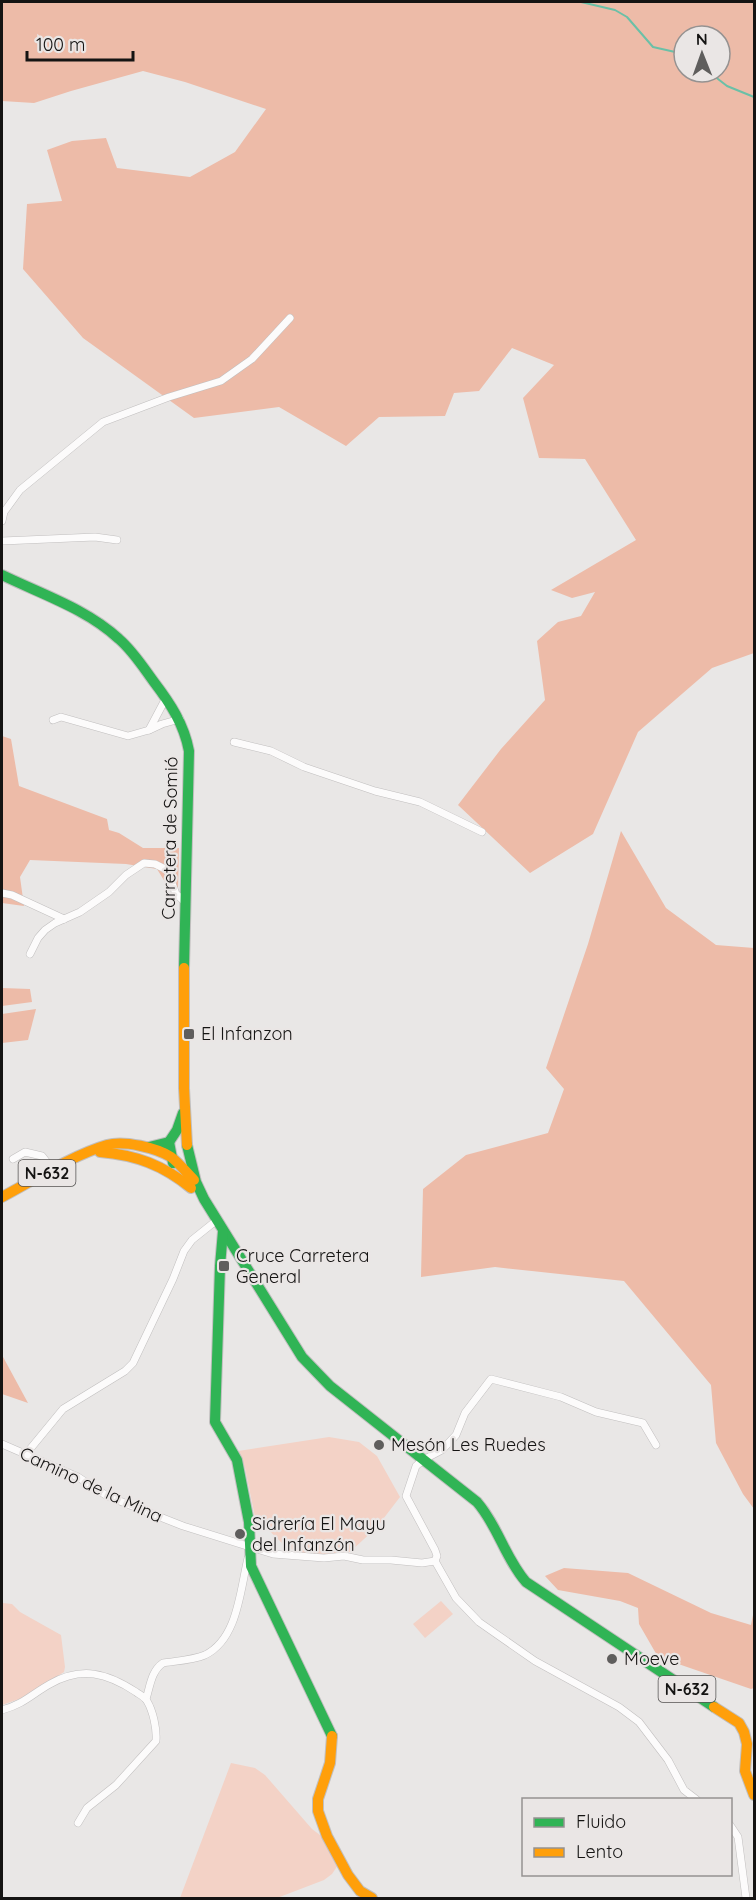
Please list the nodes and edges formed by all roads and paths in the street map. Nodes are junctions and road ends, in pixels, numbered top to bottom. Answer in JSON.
{"nodes":[{"id":1,"x":290,"y":318,"type":"dead end"},
{"id":2,"x":2,"y":521,"type":"edge"},
{"id":3,"x":117,"y":540,"type":"dead end"},
{"id":4,"x":2,"y":541,"type":"edge"},
{"id":5,"x":2,"y":575,"type":"edge"},
{"id":6,"x":166,"y":698,"type":"junction"},
{"id":7,"x":180,"y":719,"type":"junction"},
{"id":8,"x":53,"y":720,"type":"dead end"},
{"id":9,"x":149,"y":730,"type":"junction"},
{"id":10,"x":234,"y":742,"type":"dead end"},
{"id":11,"x":482,"y":832,"type":"dead end"},
{"id":12,"x":2,"y":893,"type":"edge"},
{"id":13,"x":184,"y":901,"type":"junction"},
{"id":14,"x":64,"y":919,"type":"junction"},
{"id":15,"x":30,"y":954,"type":"dead end"},
{"id":16,"x":184,"y":1107,"type":"junction"},
{"id":17,"x":170,"y":1142,"type":"junction"},
{"id":18,"x":188,"y":1145,"type":"junction"},
{"id":19,"x":148,"y":1147,"type":"junction"},
{"id":20,"x":94,"y":1152,"type":"junction"},
{"id":21,"x":130,"y":1154,"type":"junction"},
{"id":22,"x":171,"y":1157,"type":"junction"},
{"id":23,"x":13,"y":1159,"type":"dead end"},
{"id":24,"x":53,"y":1170,"type":"junction"},
{"id":25,"x":178,"y":1176,"type":"junction"},
{"id":26,"x":196,"y":1182,"type":"junction"},
{"id":27,"x":2,"y":1197,"type":"edge"},
{"id":28,"x":204,"y":1199,"type":"junction"},
{"id":29,"x":217,"y":1220,"type":"junction"},
{"id":30,"x":223,"y":1231,"type":"junction"},
{"id":31,"x":2,"y":1444,"type":"edge"},
{"id":32,"x":656,"y":1444,"type":"dead end"},
{"id":33,"x":26,"y":1454,"type":"junction"},
{"id":34,"x":423,"y":1460,"type":"junction"},
{"id":35,"x":250,"y":1547,"type":"junction"},
{"id":36,"x":435,"y":1561,"type":"junction"},
{"id":37,"x":146,"y":1699,"type":"junction"},
{"id":38,"x":2,"y":1710,"type":"edge"},
{"id":39,"x":754,"y":1795,"type":"edge"},
{"id":40,"x":695,"y":1798,"type":"edge"},
{"id":41,"x":78,"y":1823,"type":"dead end"},
{"id":42,"x":732,"y":1828,"type":"edge"},
{"id":43,"x":372,"y":1899,"type":"edge"},
{"id":44,"x":746,"y":1899,"type":"edge"}],
"edges":[{"from":1,"to":2,"type":"street"},
{"from":3,"to":4,"type":"street"},
{"from":5,"to":6,"type":"main road","name":"Carretera de Somió"},
{"from":6,"to":7,"type":"main road","name":"Carretera de Somió"},
{"from":6,"to":9,"type":"street"},
{"from":7,"to":9,"type":"street"},
{"from":7,"to":13,"type":"main road","name":"Carretera de Somió"},
{"from":8,"to":9,"type":"street"},
{"from":10,"to":11,"type":"street"},
{"from":12,"to":14,"type":"street"},
{"from":13,"to":14,"type":"street"},
{"from":13,"to":16,"type":"main road","name":"Carretera de Somió"},
{"from":14,"to":15,"type":"street"},
{"from":16,"to":17,"type":"main road"},
{"from":16,"to":18,"type":"main road"},
{"from":17,"to":19,"type":"main road"},
{"from":17,"to":22,"type":"main road"},
{"from":18,"to":22,"type":"main road"},
{"from":18,"to":26,"type":"main road"},
{"from":19,"to":20,"type":"main road","number":"N-632"},
{"from":19,"to":22,"type":"main road","number":"N-632"},
{"from":20,"to":21,"type":"main road","number":"N-632"},
{"from":20,"to":24,"type":"main road","number":"N-632"},
{"from":21,"to":22,"type":"main road"},
{"from":21,"to":25,"type":"main road","number":"N-632"},
{"from":22,"to":25,"type":"main road"},
{"from":22,"to":26,"type":"main road","number":"N-632"},
{"from":23,"to":24,"type":"street"},
{"from":24,"to":27,"type":"main road","number":"N-632"},
{"from":25,"to":28,"type":"main road","number":"N-632"},
{"from":26,"to":28,"type":"main road","number":"N-632"},
{"from":28,"to":29,"type":"main road","number":"N-632"},
{"from":29,"to":30,"type":"main road","number":"N-632"},
{"from":29,"to":33,"type":"street"},
{"from":30,"to":34,"type":"main road","number":"N-632"},
{"from":30,"to":35,"type":"main road"},
{"from":31,"to":33,"type":"street","name":"Camino de la Mina"},
{"from":32,"to":34,"type":"street"},
{"from":33,"to":35,"type":"street","name":"Camino de la Mina"},
{"from":34,"to":36,"type":"street"},
{"from":34,"to":39,"type":"main road","number":"N-632"},
{"from":35,"to":36,"type":"street","name":"Camino de la Mina"},
{"from":35,"to":37,"type":"street"},
{"from":35,"to":43,"type":"main road"},
{"from":36,"to":40,"type":"street"},
{"from":37,"to":38,"type":"street"},
{"from":37,"to":41,"type":"street"},
{"from":42,"to":44,"type":"street"}]}
